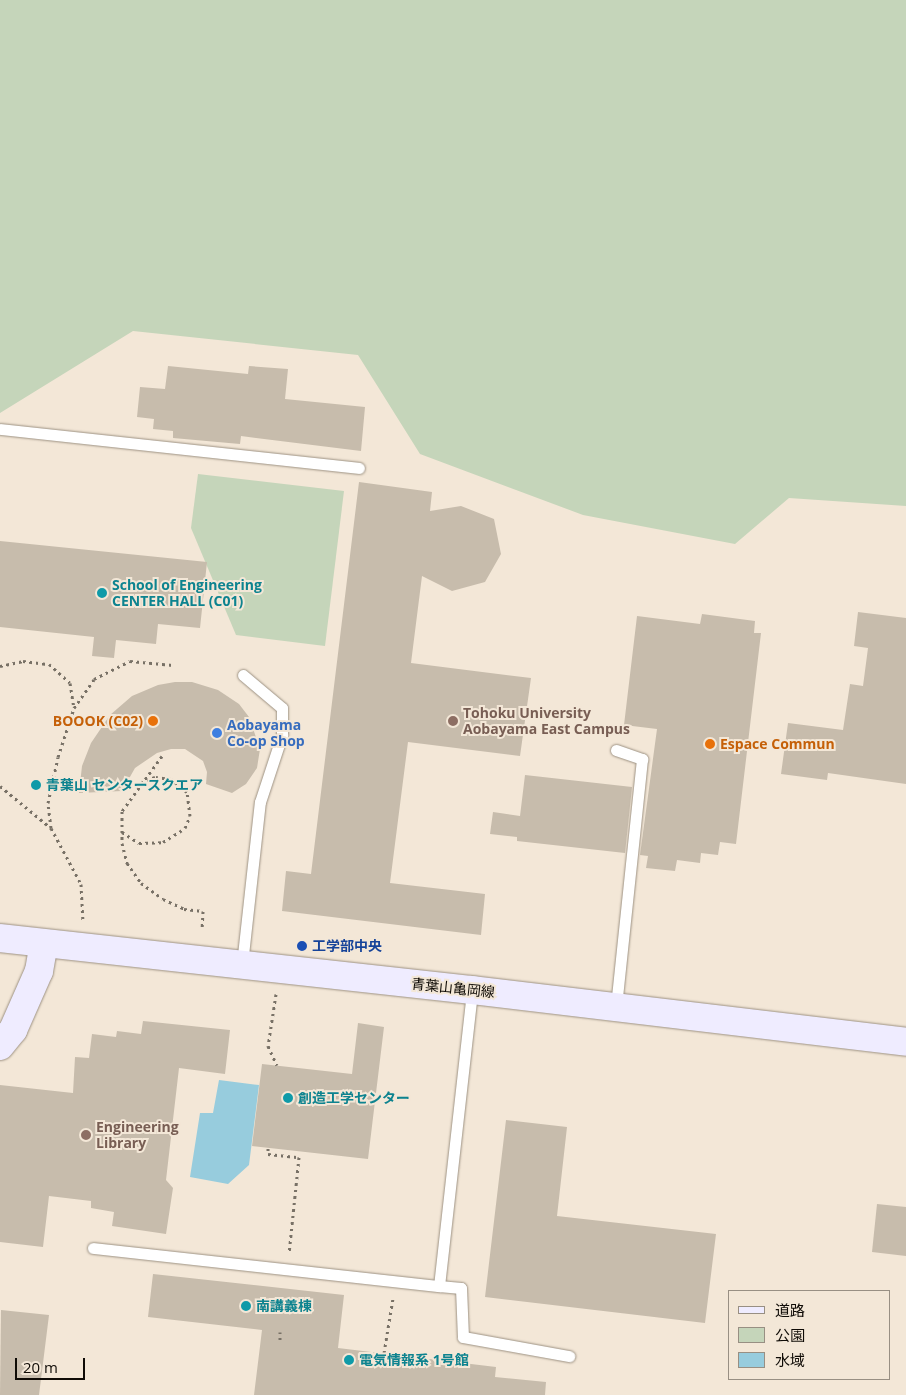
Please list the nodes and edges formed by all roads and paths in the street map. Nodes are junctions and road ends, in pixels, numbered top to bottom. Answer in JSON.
{"nodes":[{"id":1,"x":0,"y":429,"type":"edge"},
{"id":2,"x":359,"y":468,"type":"dead end"},
{"id":3,"x":173,"y":665,"type":"dead end"},
{"id":4,"x":0,"y":666,"type":"edge"},
{"id":5,"x":243,"y":675,"type":"dead end"},
{"id":6,"x":74,"y":708,"type":"junction"},
{"id":7,"x":616,"y":750,"type":"dead end"},
{"id":8,"x":162,"y":756,"type":"dead end"},
{"id":9,"x":142,"y":782,"type":"junction"},
{"id":10,"x":0,"y":786,"type":"edge"},
{"id":11,"x":51,"y":828,"type":"junction"},
{"id":12,"x":122,"y":832,"type":"junction"},
{"id":13,"x":83,"y":920,"type":"dead end"},
{"id":14,"x":202,"y":929,"type":"dead end"},
{"id":15,"x":0,"y":938,"type":"edge"},
{"id":16,"x":44,"y":944,"type":"junction"},
{"id":17,"x":242,"y":964,"type":"junction"},
{"id":18,"x":279,"y":968,"type":"junction"},
{"id":19,"x":472,"y":990,"type":"junction"},
{"id":20,"x":616,"y":1007,"type":"junction"},
{"id":21,"x":906,"y":1042,"type":"edge"},
{"id":22,"x":0,"y":1046,"type":"edge"},
{"id":23,"x":277,"y":1066,"type":"dead end"},
{"id":24,"x":268,"y":1148,"type":"dead end"},
{"id":25,"x":92,"y":1248,"type":"dead end"},
{"id":26,"x":288,"y":1268,"type":"junction"},
{"id":27,"x":395,"y":1280,"type":"junction"},
{"id":28,"x":439,"y":1286,"type":"junction"},
{"id":29,"x":280,"y":1332,"type":"dead end"},
{"id":30,"x":280,"y":1340,"type":"dead end"},
{"id":31,"x":384,"y":1354,"type":"dead end"},
{"id":32,"x":569,"y":1356,"type":"dead end"}],
"edges":[{"from":1,"to":2,"type":"lane"},
{"from":3,"to":6,"type":"path"},
{"from":4,"to":6,"type":"path"},
{"from":5,"to":17,"type":"lane"},
{"from":6,"to":11,"type":"path"},
{"from":7,"to":20,"type":"lane"},
{"from":8,"to":9,"type":"path"},
{"from":9,"to":12,"type":"path"},
{"from":9,"to":12,"type":"path"},
{"from":10,"to":11,"type":"path"},
{"from":11,"to":13,"type":"path"},
{"from":12,"to":14,"type":"path"},
{"from":15,"to":16,"type":"street","name":"青葉山亀岡線"},
{"from":16,"to":17,"type":"street","name":"青葉山亀岡線"},
{"from":16,"to":22,"type":"street"},
{"from":17,"to":18,"type":"street","name":"青葉山亀岡線"},
{"from":18,"to":19,"type":"street","name":"青葉山亀岡線"},
{"from":18,"to":23,"type":"path"},
{"from":19,"to":20,"type":"street","name":"青葉山亀岡線"},
{"from":19,"to":28,"type":"lane"},
{"from":20,"to":21,"type":"street","name":"青葉山亀岡線"},
{"from":24,"to":26,"type":"path"},
{"from":25,"to":26,"type":"lane"},
{"from":26,"to":27,"type":"lane"},
{"from":27,"to":28,"type":"lane"},
{"from":27,"to":31,"type":"path"},
{"from":28,"to":32,"type":"lane"},
{"from":29,"to":30,"type":"path"}]}
